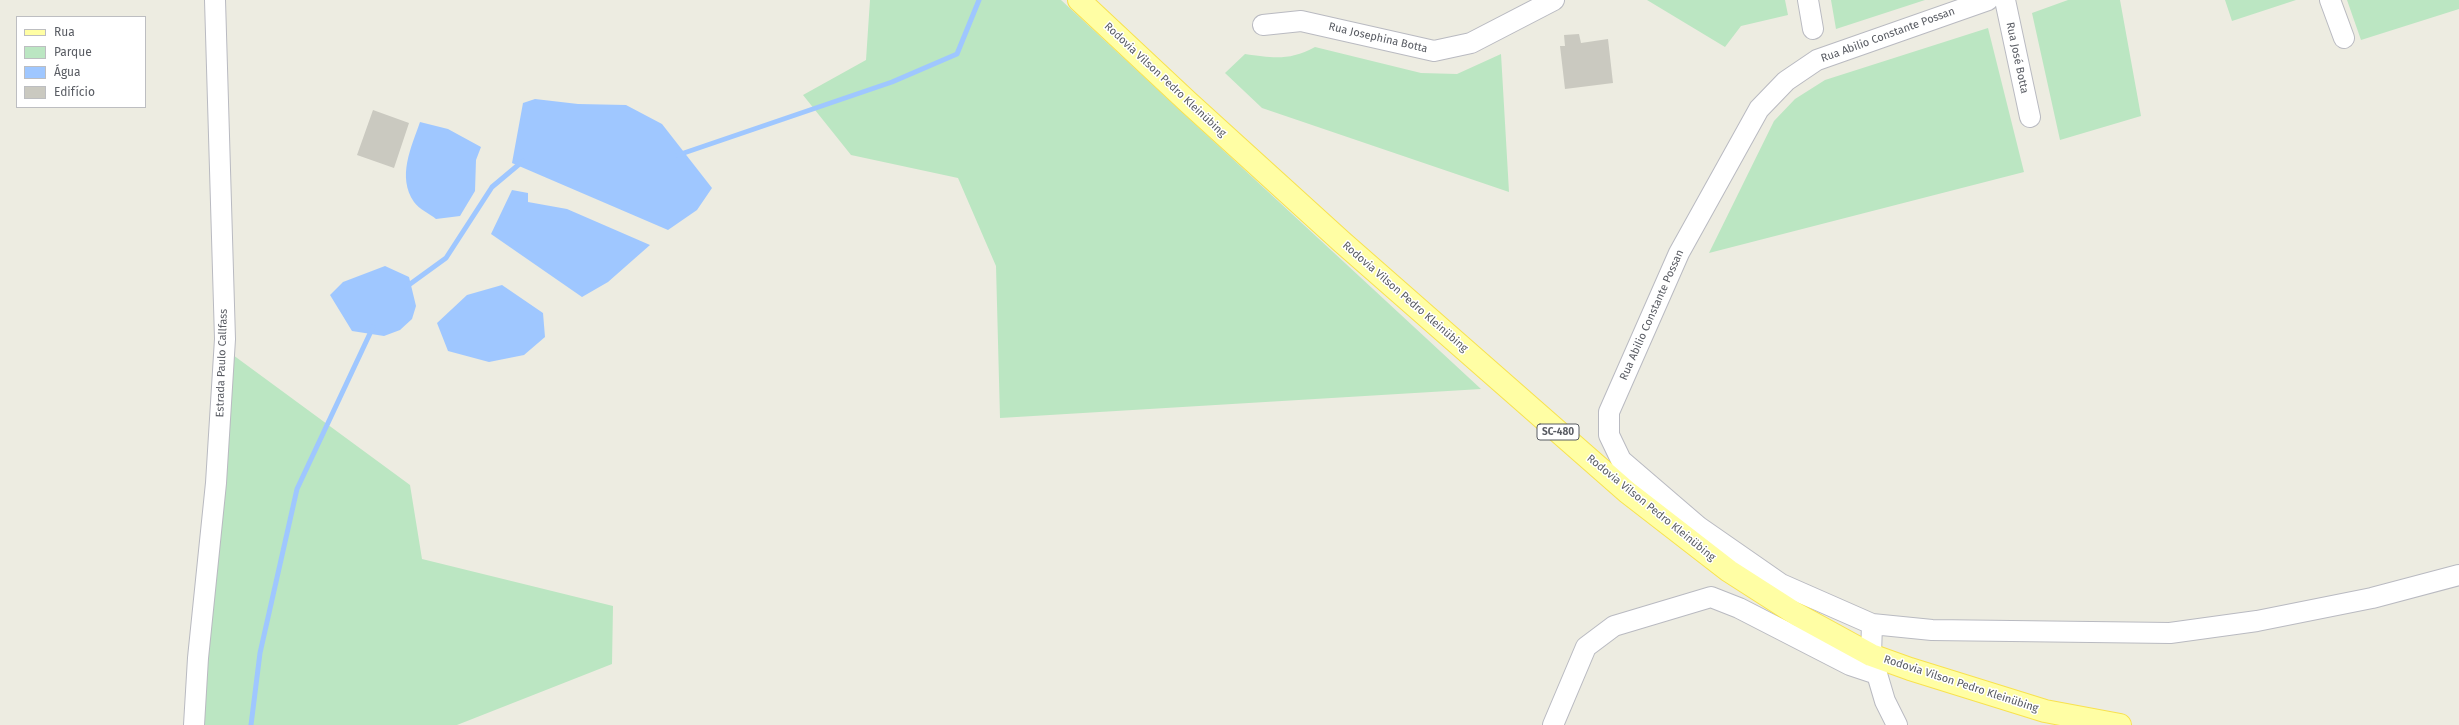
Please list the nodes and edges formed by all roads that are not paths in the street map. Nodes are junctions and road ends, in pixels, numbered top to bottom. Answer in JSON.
{"nodes":[{"id":1,"x":215,"y":0,"type":"edge"},
{"id":2,"x":1079,"y":0,"type":"edge"},
{"id":3,"x":1554,"y":0,"type":"edge"},
{"id":4,"x":1808,"y":0,"type":"edge"},
{"id":5,"x":1988,"y":0,"type":"edge"},
{"id":6,"x":2005,"y":0,"type":"edge"},
{"id":7,"x":2330,"y":0,"type":"edge"},
{"id":8,"x":1262,"y":25,"type":"dead end"},
{"id":9,"x":1813,"y":29,"type":"dead end"},
{"id":10,"x":2344,"y":38,"type":"dead end"},
{"id":11,"x":2030,"y":116,"type":"dead end"},
{"id":12,"x":2459,"y":575,"type":"edge"},
{"id":13,"x":1872,"y":624,"type":"junction"},
{"id":14,"x":1874,"y":664,"type":"junction"},
{"id":15,"x":194,"y":725,"type":"edge"},
{"id":16,"x":1553,"y":725,"type":"edge"},
{"id":17,"x":1897,"y":725,"type":"edge"},
{"id":18,"x":2120,"y":725,"type":"edge"}],
"edges":[{"from":1,"to":15,"type":"street","name":"Estrada Paulo Callfass"},
{"from":2,"to":14,"type":"main road","name":"Rodovia Vilson Pedro Kleinübing","number":"SC-480"},
{"from":3,"to":8,"type":"street","name":"Rua Josephina Botta"},
{"from":4,"to":9,"type":"street"},
{"from":5,"to":13,"type":"street","name":"Rua Abilio Constante Possan"},
{"from":6,"to":11,"type":"street","name":"Rua José Botta"},
{"from":7,"to":10,"type":"street"},
{"from":12,"to":13,"type":"street","name":"Rua Abilio Constante Possan"},
{"from":13,"to":14,"type":"street"},
{"from":14,"to":16,"type":"street"},
{"from":14,"to":17,"type":"street"},
{"from":14,"to":18,"type":"main road","name":"Rodovia Vilson Pedro Kleinübing","number":"SC-480"}]}
